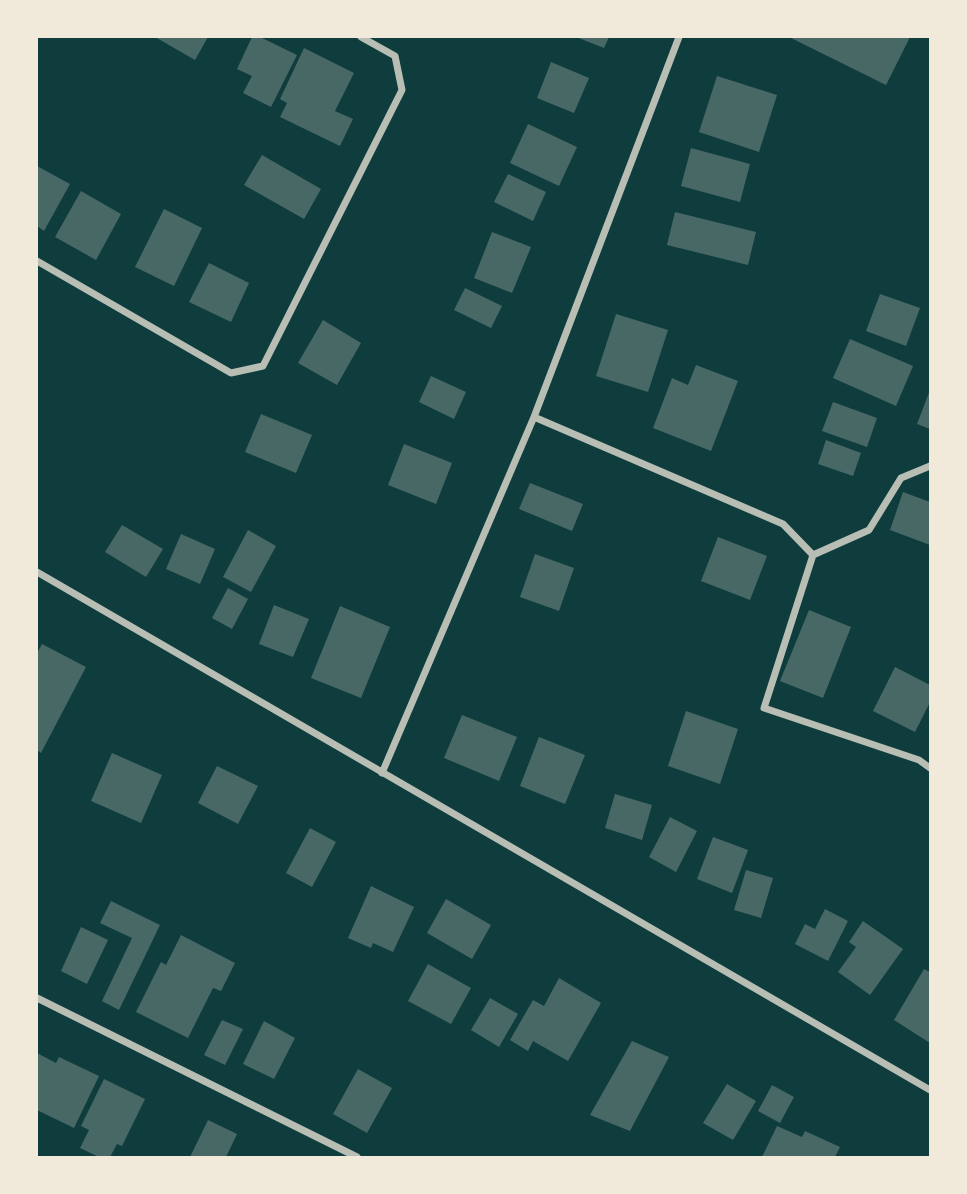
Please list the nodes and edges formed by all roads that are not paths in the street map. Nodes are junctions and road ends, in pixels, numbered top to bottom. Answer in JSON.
{"nodes":[{"id":1,"x":361,"y":37,"type":"edge"},
{"id":2,"x":679,"y":37,"type":"edge"},
{"id":3,"x":37,"y":261,"type":"edge"},
{"id":4,"x":534,"y":417,"type":"junction"},
{"id":5,"x":930,"y":466,"type":"edge"},
{"id":6,"x":813,"y":555,"type":"junction"},
{"id":7,"x":37,"y":572,"type":"edge"},
{"id":8,"x":930,"y":768,"type":"edge"},
{"id":9,"x":382,"y":773,"type":"junction"},
{"id":10,"x":37,"y":998,"type":"edge"},
{"id":11,"x":930,"y":1090,"type":"edge"},
{"id":12,"x":356,"y":1157,"type":"edge"}],
"edges":[{"from":1,"to":3,"type":"street"},
{"from":2,"to":4,"type":"street"},
{"from":4,"to":6,"type":"street"},
{"from":4,"to":9,"type":"street"},
{"from":5,"to":6,"type":"street"},
{"from":6,"to":8,"type":"street"},
{"from":7,"to":9,"type":"street"},
{"from":9,"to":11,"type":"street"},
{"from":10,"to":12,"type":"street"}]}
